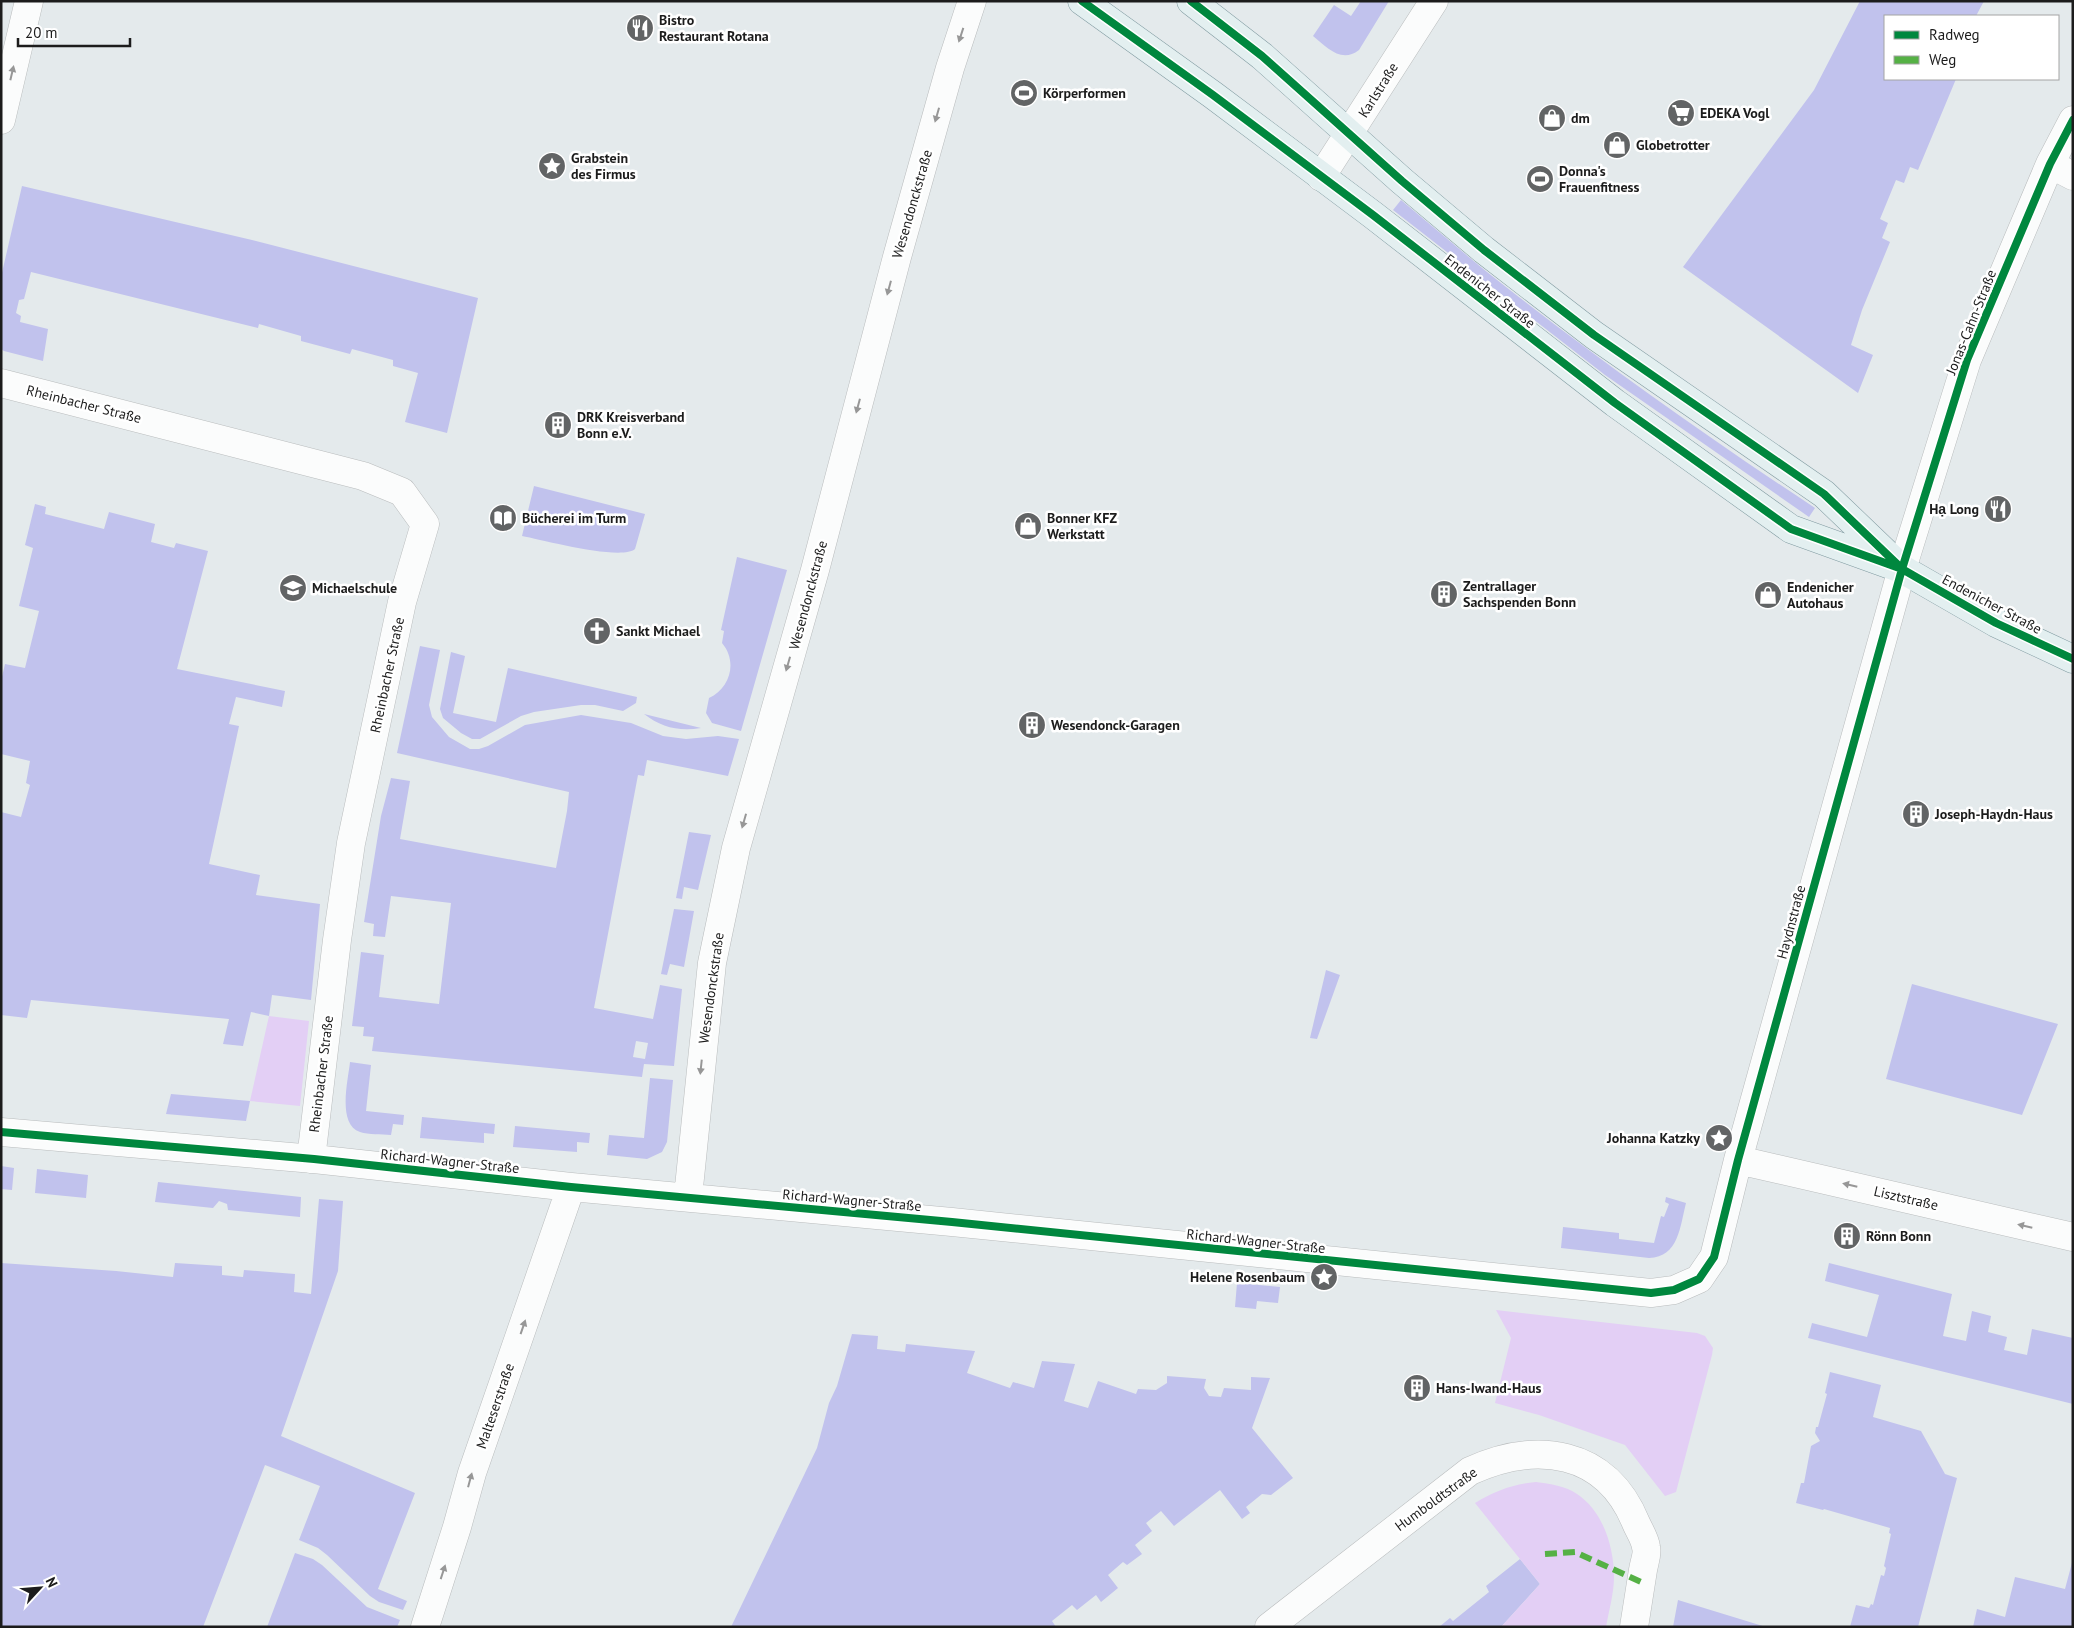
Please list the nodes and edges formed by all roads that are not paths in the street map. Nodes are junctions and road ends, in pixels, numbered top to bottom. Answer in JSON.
{"nodes":[{"id":1,"x":29,"y":1,"type":"edge"},
{"id":2,"x":972,"y":1,"type":"edge"},
{"id":3,"x":1082,"y":1,"type":"edge"},
{"id":4,"x":1191,"y":1,"type":"edge"},
{"id":5,"x":1434,"y":1,"type":"edge"},
{"id":6,"x":1,"y":120,"type":"edge"},
{"id":7,"x":2073,"y":120,"type":"edge"},
{"id":8,"x":1351,"y":133,"type":"junction"},
{"id":9,"x":2061,"y":170,"type":"edge"},
{"id":10,"x":1322,"y":178,"type":"junction"},
{"id":11,"x":1,"y":383,"type":"edge"},
{"id":12,"x":1902,"y":568,"type":"junction"},
{"id":13,"x":2073,"y":659,"type":"edge"},
{"id":14,"x":1,"y":1132,"type":"edge"},
{"id":15,"x":311,"y":1159,"type":"junction"},
{"id":16,"x":1738,"y":1160,"type":"junction"},
{"id":17,"x":571,"y":1187,"type":"junction"},
{"id":18,"x":688,"y":1197,"type":"junction"},
{"id":19,"x":2073,"y":1237,"type":"edge"},
{"id":20,"x":1699,"y":1279,"type":"joint"},
{"id":21,"x":425,"y":1627,"type":"edge"},
{"id":22,"x":1270,"y":1627,"type":"edge"},
{"id":23,"x":1634,"y":1627,"type":"edge"}],
"edges":[{"from":6,"to":1,"type":"street","one_way":true},
{"from":2,"to":18,"type":"street","name":"Wesendonckstraße","one_way":true},
{"from":3,"to":10,"type":"main road","name":"Endenicher Straße"},
{"from":4,"to":8,"type":"main road","name":"Endenicher Straße"},
{"from":5,"to":8,"type":"street","name":"Karlstraße"},
{"from":7,"to":9,"type":"street","name":"Jonas-Cahn-Straße"},
{"from":8,"to":10,"type":"street","name":"Karlstraße"},
{"from":8,"to":12,"type":"main road","name":"Endenicher Straße"},
{"from":9,"to":12,"type":"street","name":"Jonas-Cahn-Straße"},
{"from":10,"to":12,"type":"main road","name":"Endenicher Straße"},
{"from":11,"to":15,"type":"street","name":"Rheinbacher Straße"},
{"from":12,"to":13,"type":"main road","name":"Endenicher Straße"},
{"from":12,"to":16,"type":"street","name":"Haydnstraße"},
{"from":14,"to":15,"type":"street","name":"Richard-Wagner-Straße"},
{"from":15,"to":17,"type":"street","name":"Richard-Wagner-Straße"},
{"from":19,"to":16,"type":"street","name":"Lisztstraße","one_way":true},
{"from":16,"to":20,"type":"street","name":"Haydnstraße"},
{"from":17,"to":18,"type":"street","name":"Richard-Wagner-Straße"},
{"from":21,"to":17,"type":"street","name":"Malteserstraße","one_way":true},
{"from":18,"to":20,"type":"street","name":"Richard-Wagner-Straße"},
{"from":22,"to":23,"type":"street","name":"Humboldtstraße"}]}
